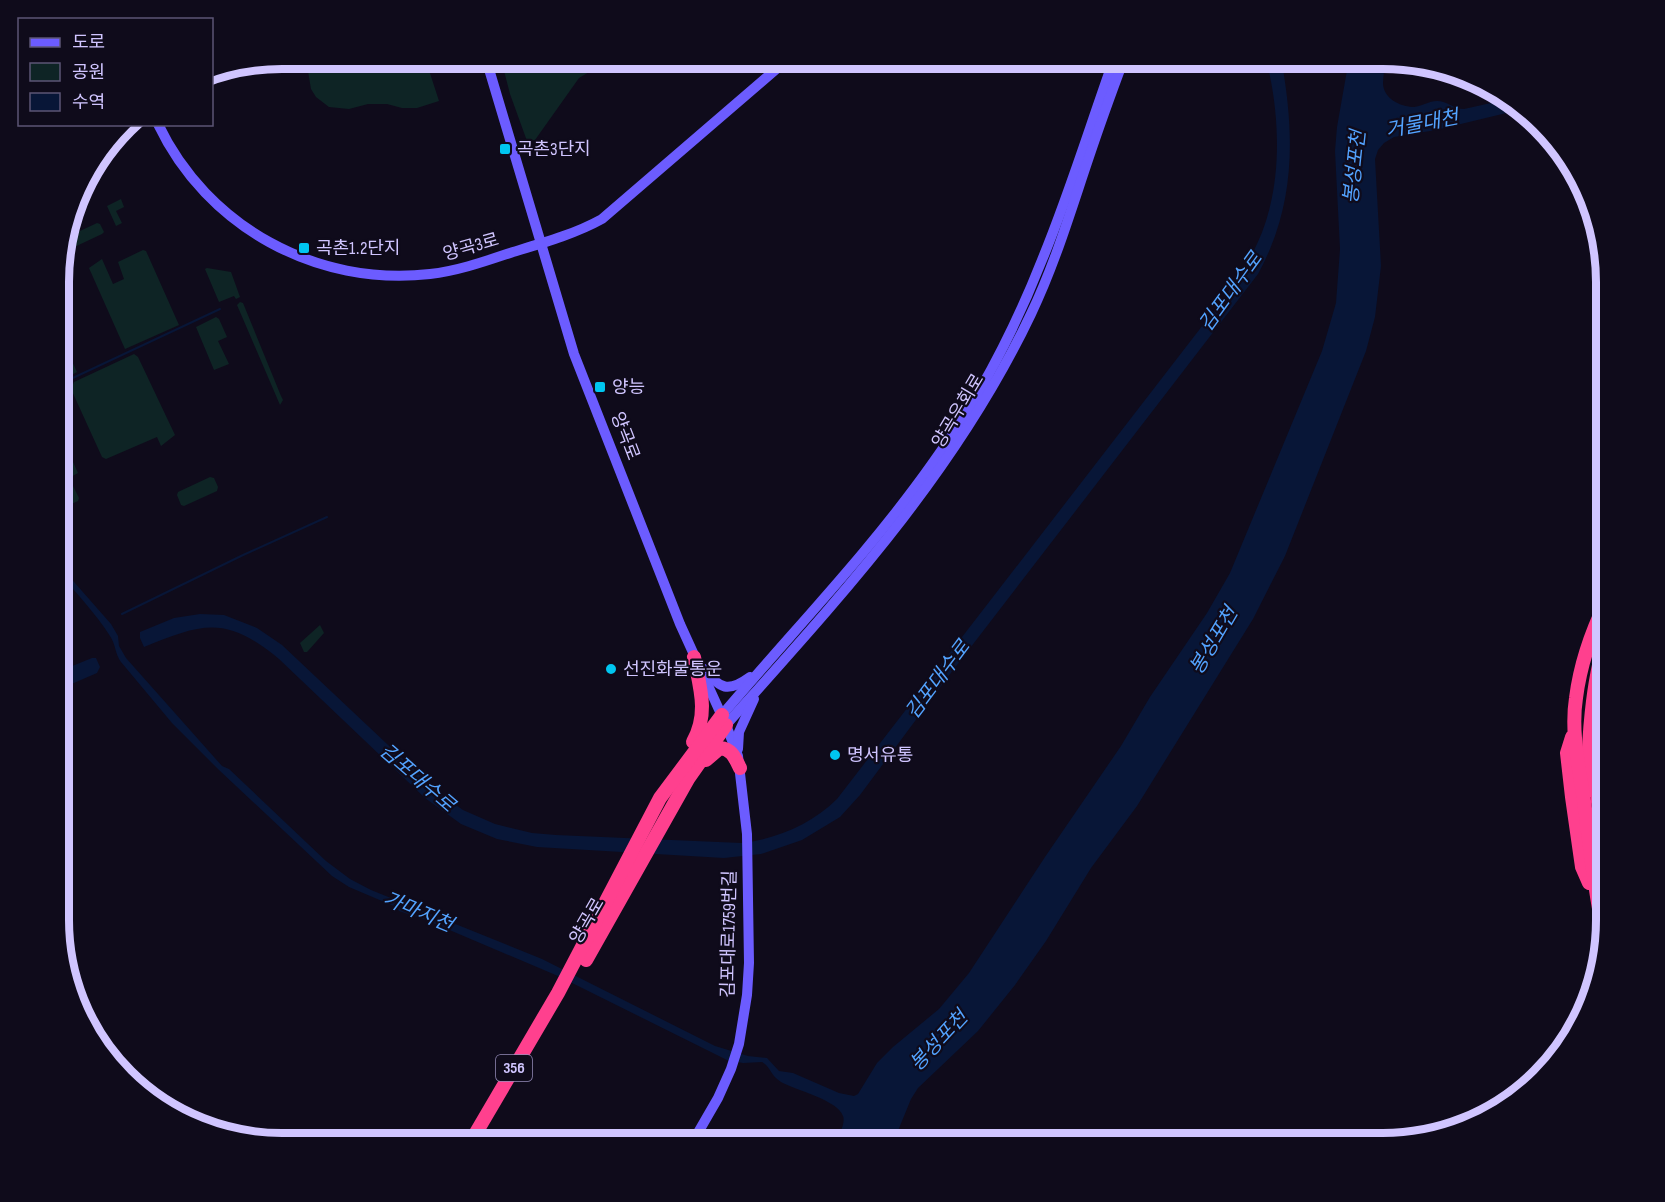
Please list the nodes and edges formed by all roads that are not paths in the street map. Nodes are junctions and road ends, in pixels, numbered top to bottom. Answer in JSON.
{"nodes":[{"id":1,"x":489,"y":69,"type":"edge"},
{"id":2,"x":777,"y":69,"type":"edge"},
{"id":3,"x":1110,"y":69,"type":"edge"},
{"id":4,"x":1121,"y":69,"type":"edge"},
{"id":5,"x":159,"y":126,"type":"edge"},
{"id":6,"x":540,"y":244,"type":"junction"},
{"id":7,"x":1596,"y":629,"type":"edge"},
{"id":8,"x":694,"y":657,"type":"junction"},
{"id":9,"x":770,"y":658,"type":"junction"},
{"id":10,"x":763,"y":684,"type":"junction"},
{"id":11,"x":1596,"y":686,"type":"edge"},
{"id":12,"x":724,"y":720,"type":"junction"},
{"id":13,"x":1591,"y":734,"type":"junction"},
{"id":14,"x":1596,"y":748,"type":"edge"},
{"id":15,"x":739,"y":762,"type":"junction"},
{"id":16,"x":1596,"y":778,"type":"edge"},
{"id":17,"x":688,"y":779,"type":"junction"},
{"id":18,"x":660,"y":798,"type":"junction"},
{"id":19,"x":1596,"y":830,"type":"edge"},
{"id":20,"x":1596,"y":897,"type":"edge"},
{"id":21,"x":579,"y":964,"type":"junction"},
{"id":22,"x":562,"y":994,"type":"junction"},
{"id":23,"x":476,"y":1133,"type":"edge"},
{"id":24,"x":486,"y":1133,"type":"edge"},
{"id":25,"x":698,"y":1133,"type":"edge"}],
"edges":[{"from":1,"to":6,"type":"street","name":"양곡로"},
{"from":2,"to":6,"type":"street","name":"양곡3로"},
{"from":3,"to":9,"type":"street","name":"양곡우회로"},
{"from":4,"to":10,"type":"street","name":"양곡우회로"},
{"from":5,"to":6,"type":"street","name":"양곡3로"},
{"from":6,"to":8,"type":"street","name":"양곡로"},
{"from":7,"to":20,"type":"highway"},
{"from":8,"to":9,"type":"street"},
{"from":8,"to":12,"type":"street","name":"양곡로"},
{"from":8,"to":18,"type":"highway"},
{"from":9,"to":12,"type":"street","name":"양곡우회로"},
{"from":10,"to":12,"type":"street","name":"양곡우회로"},
{"from":10,"to":15,"type":"street"},
{"from":11,"to":13,"type":"highway"},
{"from":12,"to":15,"type":"street"},
{"from":12,"to":17,"type":"highway","number":"356"},
{"from":12,"to":18,"type":"highway","number":"356"},
{"from":13,"to":14,"type":"highway"},
{"from":13,"to":16,"type":"highway"},
{"from":13,"to":19,"type":"highway"},
{"from":15,"to":17,"type":"highway"},
{"from":15,"to":25,"type":"street","name":"김포대로1759번길"},
{"from":17,"to":21,"type":"highway","name":"양곡로","number":"356"},
{"from":18,"to":21,"type":"highway","name":"양곡로","number":"356"},
{"from":21,"to":22,"type":"highway","number":"356"},
{"from":22,"to":23,"type":"highway","number":"356"},
{"from":22,"to":24,"type":"highway","number":"356"}]}
